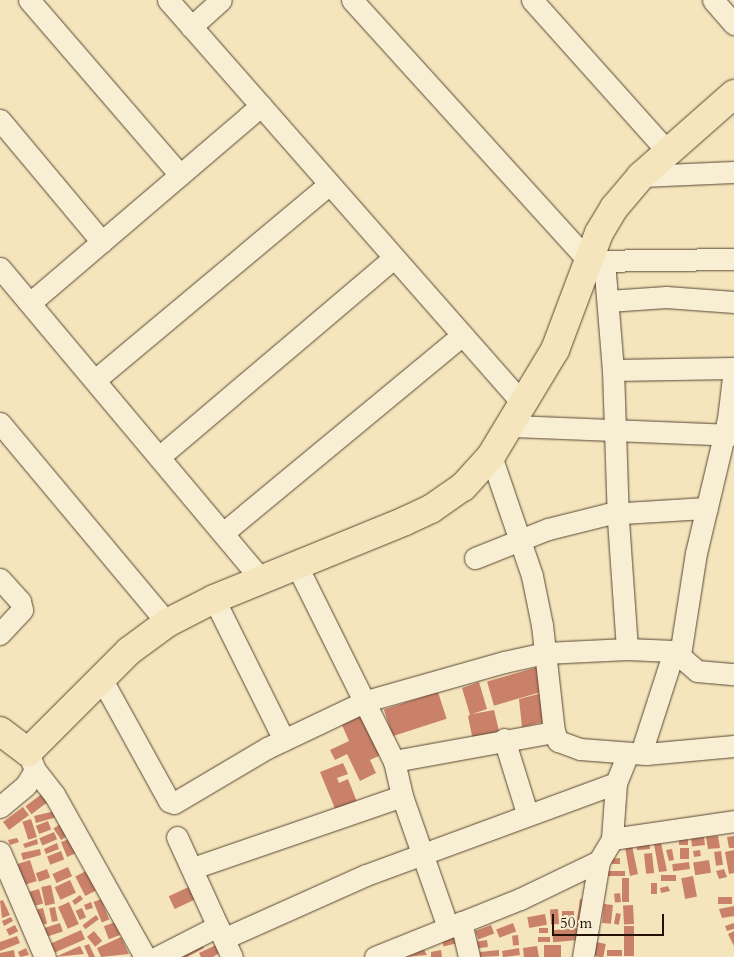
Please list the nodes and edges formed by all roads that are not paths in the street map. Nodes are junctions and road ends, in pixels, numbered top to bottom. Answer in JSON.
{"nodes":[{"id":1,"x":29,"y":0,"type":"edge"},
{"id":2,"x":168,"y":0,"type":"edge"},
{"id":3,"x":221,"y":0,"type":"edge"},
{"id":4,"x":352,"y":0,"type":"edge"},
{"id":5,"x":532,"y":0,"type":"edge"},
{"id":6,"x":713,"y":0,"type":"edge"},
{"id":7,"x":734,"y":24,"type":"edge"},
{"id":8,"x":191,"y":27,"type":"junction"},
{"id":9,"x":734,"y":94,"type":"edge"},
{"id":10,"x":261,"y":106,"type":"junction"},
{"id":11,"x":0,"y":120,"type":"edge"},
{"id":12,"x":668,"y":152,"type":"junction"},
{"id":13,"x":734,"y":172,"type":"edge"},
{"id":14,"x":180,"y":175,"type":"junction"},
{"id":15,"x":641,"y":176,"type":"junction"},
{"id":16,"x":329,"y":184,"type":"junction"},
{"id":17,"x":102,"y":242,"type":"junction"},
{"id":18,"x":394,"y":258,"type":"junction"},
{"id":19,"x":734,"y":259,"type":"edge"},
{"id":20,"x":596,"y":261,"type":"junction"},
{"id":21,"x":0,"y":268,"type":"edge"},
{"id":22,"x":608,"y":301,"type":"junction"},
{"id":23,"x":734,"y":302,"type":"edge"},
{"id":24,"x":30,"y":303,"type":"junction"},
{"id":25,"x":462,"y":335,"type":"junction"},
{"id":26,"x":734,"y":369,"type":"edge"},
{"id":27,"x":613,"y":370,"type":"junction"},
{"id":28,"x":94,"y":380,"type":"junction"},
{"id":29,"x":517,"y":416,"type":"junction"},
{"id":30,"x":0,"y":424,"type":"edge"},
{"id":31,"x":614,"y":433,"type":"junction"},
{"id":32,"x":729,"y":435,"type":"edge"},
{"id":33,"x":491,"y":456,"type":"junction"},
{"id":34,"x":159,"y":457,"type":"junction"},
{"id":35,"x":707,"y":508,"type":"junction"},
{"id":36,"x":618,"y":513,"type":"junction"},
{"id":37,"x":223,"y":533,"type":"junction"},
{"id":38,"x":522,"y":540,"type":"junction"},
{"id":39,"x":475,"y":558,"type":"dead end"},
{"id":40,"x":297,"y":566,"type":"junction"},
{"id":41,"x":0,"y":579,"type":"edge"},
{"id":42,"x":262,"y":580,"type":"junction"},
{"id":43,"x":214,"y":599,"type":"junction"},
{"id":44,"x":167,"y":623,"type":"junction"},
{"id":45,"x":0,"y":634,"type":"edge"},
{"id":46,"x":626,"y":649,"type":"junction"},
{"id":47,"x":545,"y":653,"type":"junction"},
{"id":48,"x":677,"y":653,"type":"junction"},
{"id":49,"x":734,"y":674,"type":"edge"},
{"id":50,"x":101,"y":678,"type":"junction"},
{"id":51,"x":366,"y":701,"type":"junction"},
{"id":52,"x":0,"y":731,"type":"edge"},
{"id":53,"x":554,"y":732,"type":"junction"},
{"id":54,"x":504,"y":739,"type":"junction"},
{"id":55,"x":284,"y":740,"type":"junction"},
{"id":56,"x":734,"y":746,"type":"edge"},
{"id":57,"x":634,"y":753,"type":"junction"},
{"id":58,"x":31,"y":761,"type":"junction"},
{"id":59,"x":394,"y":761,"type":"junction"},
{"id":60,"x":616,"y":783,"type":"junction"},
{"id":61,"x":402,"y":796,"type":"junction"},
{"id":62,"x":0,"y":807,"type":"edge"},
{"id":63,"x":527,"y":813,"type":"junction"},
{"id":64,"x":734,"y":821,"type":"edge"},
{"id":65,"x":177,"y":837,"type":"dead end"},
{"id":66,"x":612,"y":839,"type":"junction"},
{"id":67,"x":0,"y":852,"type":"edge"},
{"id":68,"x":422,"y":853,"type":"junction"},
{"id":69,"x":599,"y":861,"type":"junction"},
{"id":70,"x":193,"y":868,"type":"junction"},
{"id":71,"x":454,"y":925,"type":"junction"},
{"id":72,"x":225,"y":940,"type":"edge"},
{"id":73,"x":45,"y":957,"type":"edge"},
{"id":74,"x":144,"y":957,"type":"edge"},
{"id":75,"x":157,"y":957,"type":"edge"},
{"id":76,"x":376,"y":957,"type":"edge"},
{"id":77,"x":470,"y":957,"type":"edge"},
{"id":78,"x":583,"y":957,"type":"edge"}],
"edges":[{"from":1,"to":14,"type":"street"},
{"from":2,"to":8,"type":"street"},
{"from":3,"to":8,"type":"street"},
{"from":4,"to":20,"type":"street"},
{"from":5,"to":12,"type":"street"},
{"from":6,"to":7,"type":"street"},
{"from":8,"to":10,"type":"street"},
{"from":9,"to":12,"type":"main road"},
{"from":10,"to":14,"type":"street"},
{"from":10,"to":16,"type":"street"},
{"from":11,"to":17,"type":"street"},
{"from":12,"to":15,"type":"main road"},
{"from":13,"to":15,"type":"street"},
{"from":14,"to":17,"type":"street"},
{"from":15,"to":20,"type":"main road"},
{"from":16,"to":18,"type":"street"},
{"from":16,"to":28,"type":"street"},
{"from":17,"to":24,"type":"street"},
{"from":18,"to":25,"type":"street"},
{"from":18,"to":34,"type":"street"},
{"from":19,"to":20,"type":"street"},
{"from":20,"to":22,"type":"street"},
{"from":20,"to":29,"type":"main road"},
{"from":21,"to":24,"type":"street"},
{"from":22,"to":23,"type":"street"},
{"from":22,"to":27,"type":"street"},
{"from":24,"to":28,"type":"street"},
{"from":25,"to":29,"type":"street"},
{"from":25,"to":37,"type":"street"},
{"from":26,"to":27,"type":"street"},
{"from":26,"to":32,"type":"street"},
{"from":27,"to":31,"type":"street"},
{"from":28,"to":34,"type":"street"},
{"from":29,"to":31,"type":"street"},
{"from":29,"to":33,"type":"main road"},
{"from":30,"to":44,"type":"street"},
{"from":31,"to":32,"type":"street"},
{"from":31,"to":36,"type":"street"},
{"from":32,"to":35,"type":"street"},
{"from":33,"to":38,"type":"street"},
{"from":33,"to":40,"type":"main road"},
{"from":34,"to":37,"type":"street"},
{"from":35,"to":36,"type":"street"},
{"from":35,"to":48,"type":"street"},
{"from":36,"to":38,"type":"street"},
{"from":36,"to":46,"type":"street"},
{"from":37,"to":42,"type":"street"},
{"from":38,"to":39,"type":"street"},
{"from":38,"to":47,"type":"street"},
{"from":40,"to":42,"type":"main road"},
{"from":40,"to":51,"type":"street"},
{"from":41,"to":45,"type":"street"},
{"from":42,"to":43,"type":"main road"},
{"from":43,"to":44,"type":"main road"},
{"from":43,"to":55,"type":"street"},
{"from":44,"to":50,"type":"main road"},
{"from":46,"to":47,"type":"street"},
{"from":46,"to":48,"type":"street"},
{"from":47,"to":51,"type":"street"},
{"from":47,"to":53,"type":"street"},
{"from":48,"to":49,"type":"street"},
{"from":48,"to":57,"type":"street"},
{"from":50,"to":55,"type":"street"},
{"from":50,"to":58,"type":"main road"},
{"from":51,"to":55,"type":"street"},
{"from":51,"to":59,"type":"street"},
{"from":52,"to":58,"type":"main road"},
{"from":53,"to":54,"type":"street"},
{"from":53,"to":57,"type":"street"},
{"from":54,"to":59,"type":"street"},
{"from":54,"to":63,"type":"street"},
{"from":56,"to":57,"type":"street"},
{"from":57,"to":60,"type":"street"},
{"from":58,"to":62,"type":"street"},
{"from":58,"to":74,"type":"street"},
{"from":59,"to":61,"type":"street"},
{"from":60,"to":63,"type":"street"},
{"from":60,"to":66,"type":"street"},
{"from":61,"to":68,"type":"street"},
{"from":61,"to":70,"type":"street"},
{"from":63,"to":68,"type":"street"},
{"from":64,"to":66,"type":"street"},
{"from":65,"to":70,"type":"street"},
{"from":66,"to":69,"type":"street"},
{"from":67,"to":73,"type":"street"},
{"from":68,"to":71,"type":"street"},
{"from":68,"to":72,"type":"street"},
{"from":69,"to":71,"type":"street"},
{"from":69,"to":78,"type":"street"},
{"from":70,"to":72,"type":"street"},
{"from":71,"to":76,"type":"street"},
{"from":71,"to":77,"type":"street"},
{"from":72,"to":75,"type":"street"}]}
